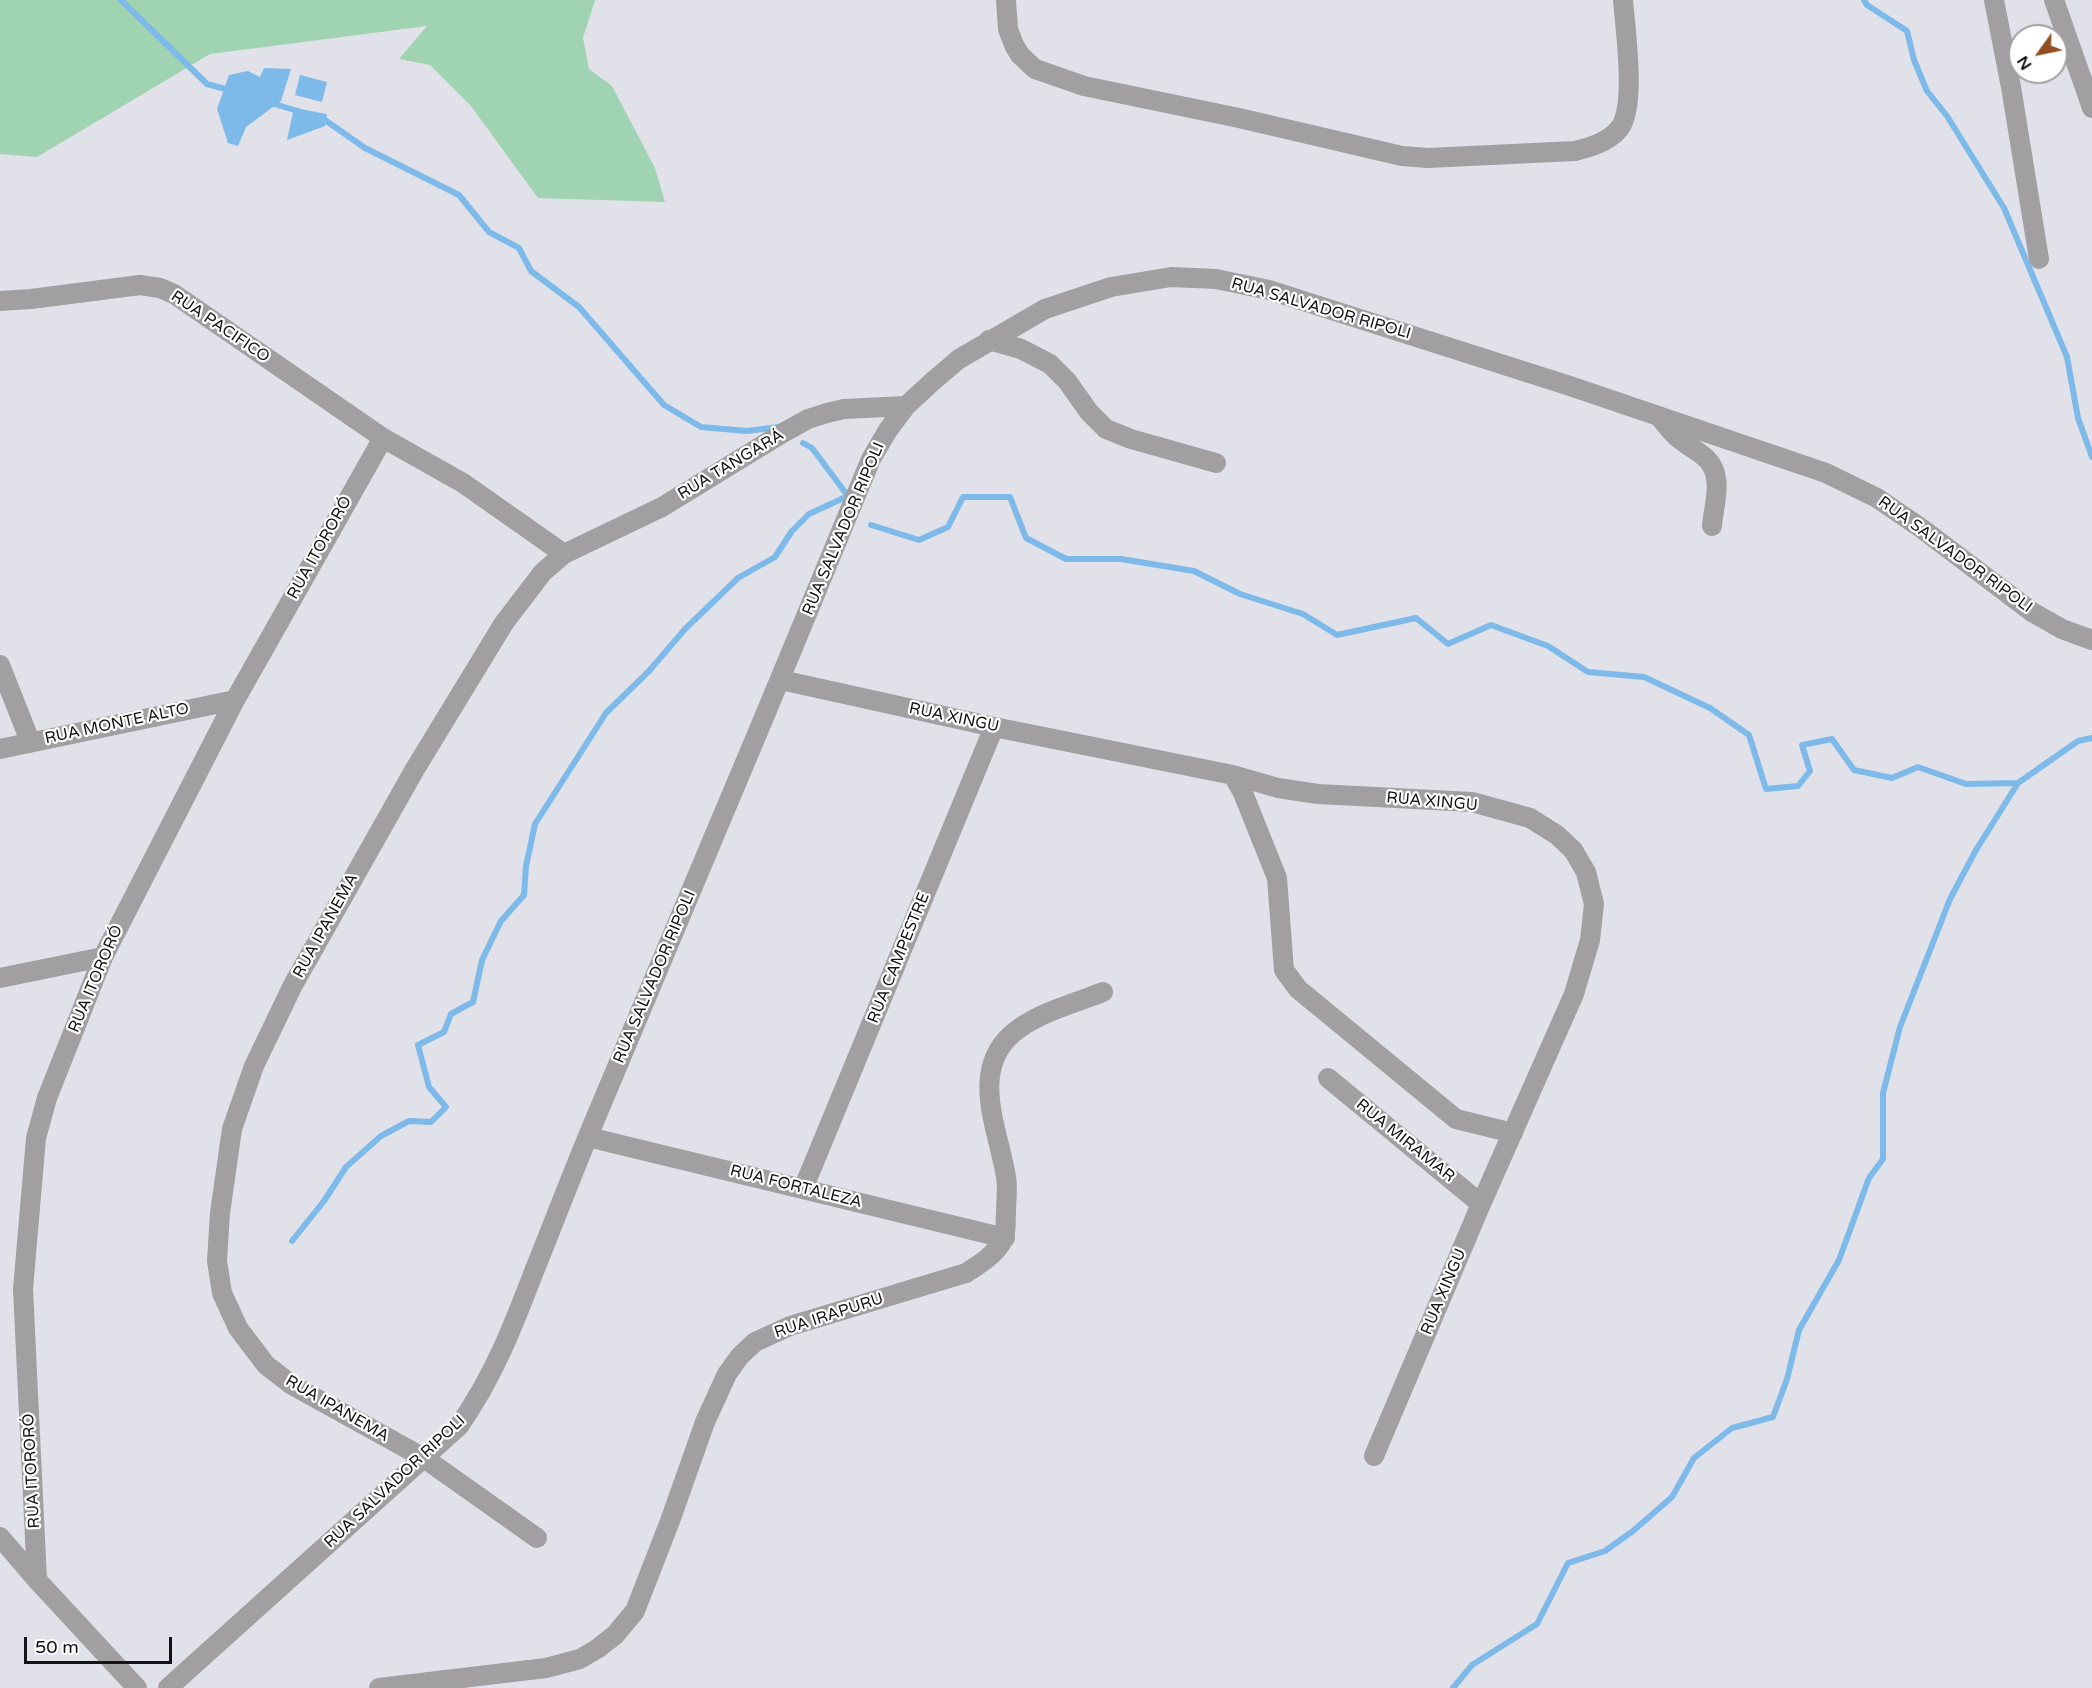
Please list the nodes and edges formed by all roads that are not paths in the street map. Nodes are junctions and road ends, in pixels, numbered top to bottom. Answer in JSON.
{"nodes":[{"id":1,"x":1006,"y":0,"type":"edge"},
{"id":2,"x":1623,"y":0,"type":"edge"},
{"id":3,"x":1994,"y":0,"type":"edge"},
{"id":4,"x":2054,"y":0,"type":"edge"},
{"id":5,"x":2092,"y":108,"type":"edge"},
{"id":6,"x":2039,"y":259,"type":"dead end"},
{"id":7,"x":0,"y":301,"type":"edge"},
{"id":8,"x":989,"y":340,"type":"junction"},
{"id":9,"x":906,"y":406,"type":"junction"},
{"id":10,"x":1659,"y":416,"type":"junction"},
{"id":11,"x":383,"y":438,"type":"junction"},
{"id":12,"x":1216,"y":463,"type":"dead end"},
{"id":13,"x":1712,"y":525,"type":"dead end"},
{"id":14,"x":564,"y":554,"type":"junction"},
{"id":15,"x":2092,"y":640,"type":"edge"},
{"id":16,"x":0,"y":665,"type":"edge"},
{"id":17,"x":781,"y":680,"type":"junction"},
{"id":18,"x":235,"y":700,"type":"junction"},
{"id":19,"x":994,"y":727,"type":"junction"},
{"id":20,"x":30,"y":741,"type":"junction"},
{"id":21,"x":0,"y":749,"type":"edge"},
{"id":22,"x":1233,"y":776,"type":"junction"},
{"id":23,"x":103,"y":957,"type":"junction"},
{"id":24,"x":0,"y":978,"type":"edge"},
{"id":25,"x":1103,"y":992,"type":"dead end"},
{"id":26,"x":1328,"y":1078,"type":"dead end"},
{"id":27,"x":1513,"y":1132,"type":"junction"},
{"id":28,"x":588,"y":1137,"type":"junction"},
{"id":29,"x":803,"y":1189,"type":"junction"},
{"id":30,"x":1481,"y":1204,"type":"junction"},
{"id":31,"x":1005,"y":1238,"type":"junction"},
{"id":32,"x":1374,"y":1456,"type":"dead end"},
{"id":33,"x":424,"y":1458,"type":"junction"},
{"id":34,"x":0,"y":1537,"type":"edge"},
{"id":35,"x":537,"y":1538,"type":"dead end"},
{"id":36,"x":37,"y":1580,"type":"junction"},
{"id":37,"x":137,"y":1688,"type":"edge"},
{"id":38,"x":168,"y":1688,"type":"edge"},
{"id":39,"x":379,"y":1688,"type":"edge"}],
"edges":[{"from":1,"to":2,"type":"street"},
{"from":3,"to":6,"type":"street"},
{"from":4,"to":5,"type":"street"},
{"from":7,"to":11,"type":"street","name":"RUA PACIFICO"},
{"from":8,"to":9,"type":"street","name":"RUA SALVADOR RIPOLI"},
{"from":8,"to":10,"type":"street","name":"RUA SALVADOR RIPOLI"},
{"from":8,"to":12,"type":"street"},
{"from":9,"to":14,"type":"street","name":"RUA TANGARÁ"},
{"from":9,"to":17,"type":"street","name":"RUA SALVADOR RIPOLI"},
{"from":10,"to":13,"type":"street"},
{"from":10,"to":15,"type":"street","name":"RUA SALVADOR RIPOLI"},
{"from":11,"to":14,"type":"street"},
{"from":11,"to":18,"type":"street","name":"RUA ITORORÓ"},
{"from":14,"to":33,"type":"street","name":"RUA IPANEMA"},
{"from":16,"to":20,"type":"street"},
{"from":17,"to":19,"type":"street","name":"RUA XINGU"},
{"from":17,"to":28,"type":"street","name":"RUA SALVADOR RIPOLI"},
{"from":18,"to":20,"type":"street","name":"RUA MONTE ALTO"},
{"from":18,"to":23,"type":"street","name":"RUA ITORORÓ"},
{"from":19,"to":22,"type":"street","name":"RUA XINGU"},
{"from":19,"to":29,"type":"street","name":"RUA CAMPESTRE"},
{"from":20,"to":21,"type":"street","name":"RUA MONTE ALTO"},
{"from":22,"to":27,"type":"street"},
{"from":22,"to":27,"type":"street","name":"RUA XINGU"},
{"from":23,"to":24,"type":"street"},
{"from":23,"to":36,"type":"street","name":"RUA ITORORÓ"},
{"from":25,"to":31,"type":"street"},
{"from":26,"to":30,"type":"street","name":"RUA MIRAMAR"},
{"from":27,"to":30,"type":"street","name":"RUA XINGU"},
{"from":28,"to":29,"type":"street","name":"RUA FORTALEZA"},
{"from":28,"to":33,"type":"street","name":"RUA SALVADOR RIPOLI"},
{"from":29,"to":31,"type":"street","name":"RUA FORTALEZA"},
{"from":30,"to":32,"type":"street","name":"RUA XINGU"},
{"from":31,"to":39,"type":"street","name":"RUA IRAPURU"},
{"from":33,"to":35,"type":"street","name":"RUA IPANEMA"},
{"from":33,"to":38,"type":"street","name":"RUA SALVADOR RIPOLI"},
{"from":34,"to":36,"type":"street"},
{"from":36,"to":37,"type":"street"}]}
